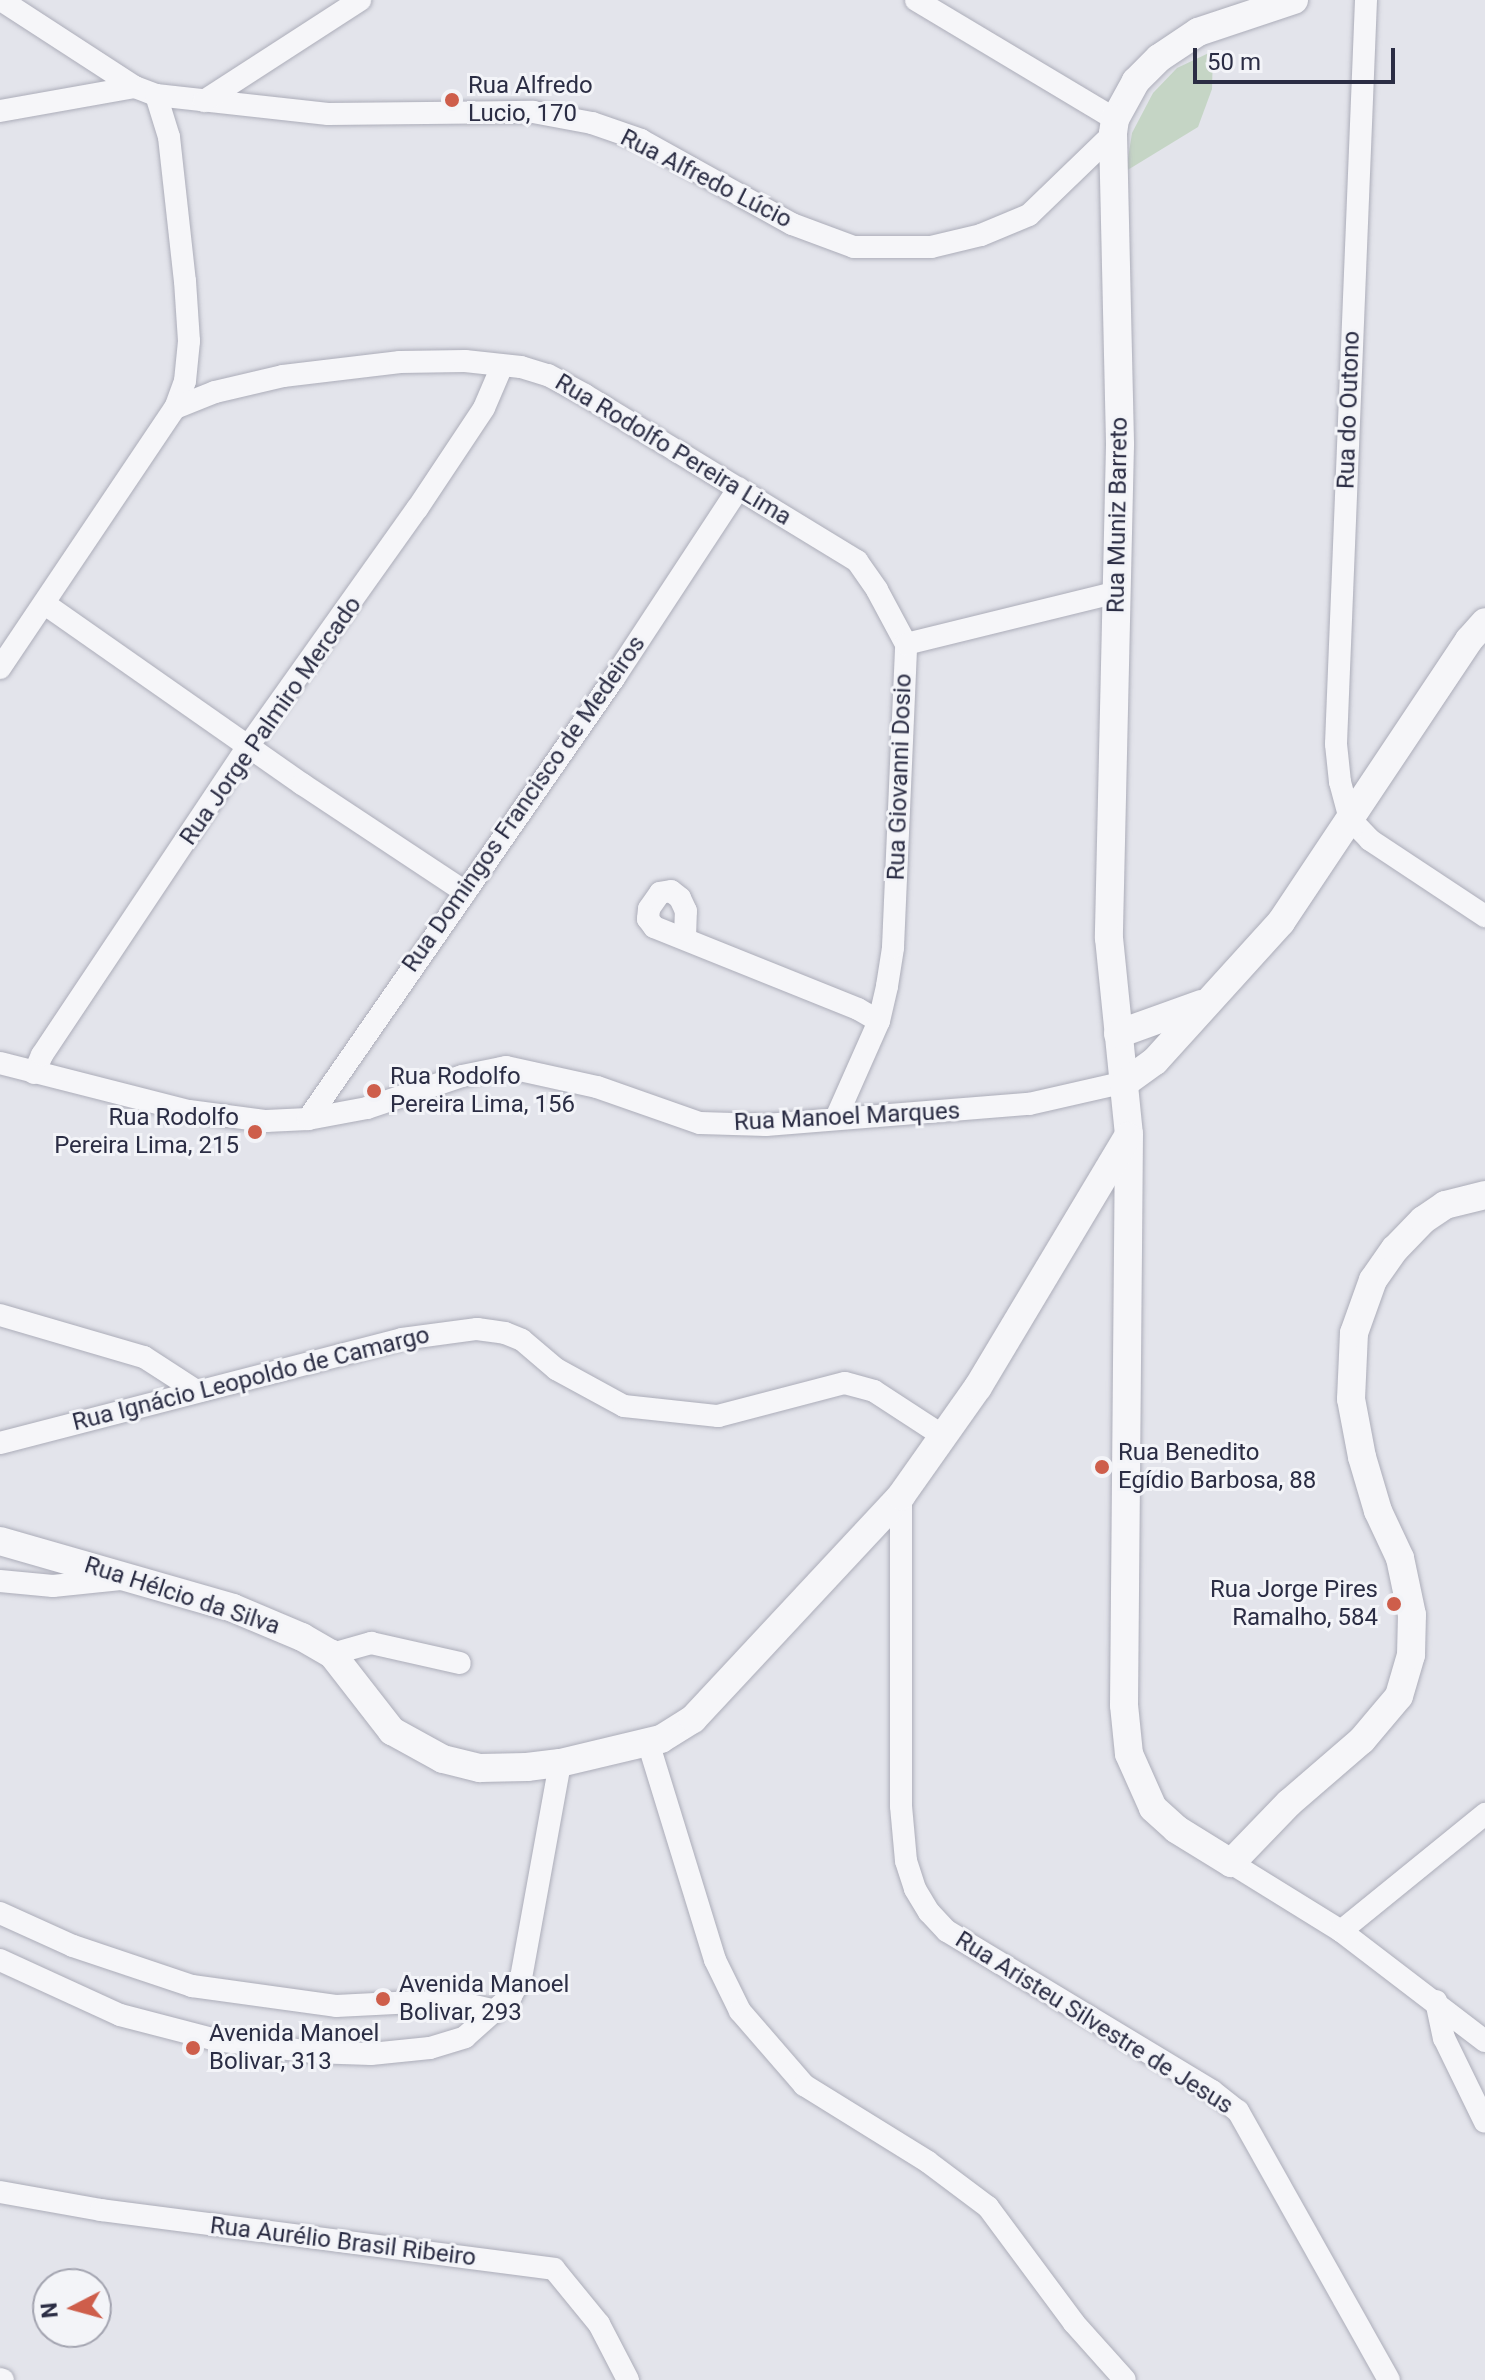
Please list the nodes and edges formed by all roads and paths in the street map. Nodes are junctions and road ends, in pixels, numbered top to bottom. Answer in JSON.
{"nodes":[{"id":1,"x":1,"y":0,"type":"edge"},
{"id":2,"x":360,"y":0,"type":"edge"},
{"id":3,"x":916,"y":0,"type":"edge"},
{"id":4,"x":1294,"y":0,"type":"edge"},
{"id":5,"x":1366,"y":0,"type":"edge"},
{"id":6,"x":146,"y":91,"type":"junction"},
{"id":7,"x":204,"y":101,"type":"junction"},
{"id":8,"x":0,"y":111,"type":"edge"},
{"id":9,"x":1114,"y":126,"type":"junction"},
{"id":10,"x":502,"y":366,"type":"junction"},
{"id":11,"x":175,"y":408,"type":"junction"},
{"id":12,"x":739,"y":488,"type":"junction"},
{"id":13,"x":1118,"y":592,"type":"junction"},
{"id":14,"x":45,"y":604,"type":"junction"},
{"id":15,"x":1485,"y":622,"type":"edge"},
{"id":16,"x":906,"y":644,"type":"junction"},
{"id":17,"x":0,"y":668,"type":"edge"},
{"id":18,"x":249,"y":745,"type":"junction"},
{"id":19,"x":1350,"y":819,"type":"junction"},
{"id":20,"x":465,"y":892,"type":"junction"},
{"id":21,"x":1485,"y":916,"type":"edge"},
{"id":22,"x":685,"y":937,"type":"dead end"},
{"id":23,"x":1205,"y":1002,"type":"junction"},
{"id":24,"x":879,"y":1021,"type":"junction"},
{"id":25,"x":1118,"y":1034,"type":"junction"},
{"id":26,"x":0,"y":1063,"type":"edge"},
{"id":27,"x":34,"y":1073,"type":"junction"},
{"id":28,"x":1126,"y":1082,"type":"junction"},
{"id":29,"x":836,"y":1118,"type":"junction"},
{"id":30,"x":308,"y":1119,"type":"junction"},
{"id":31,"x":1129,"y":1134,"type":"junction"},
{"id":32,"x":1485,"y":1195,"type":"edge"},
{"id":33,"x":0,"y":1315,"type":"edge"},
{"id":34,"x":195,"y":1390,"type":"junction"},
{"id":35,"x":943,"y":1436,"type":"junction"},
{"id":36,"x":0,"y":1443,"type":"edge"},
{"id":37,"x":901,"y":1496,"type":"junction"},
{"id":38,"x":0,"y":1541,"type":"edge"},
{"id":39,"x":127,"y":1578,"type":"junction"},
{"id":40,"x":0,"y":1581,"type":"edge"},
{"id":41,"x":332,"y":1654,"type":"junction"},
{"id":42,"x":460,"y":1663,"type":"dead end"},
{"id":43,"x":648,"y":1742,"type":"junction"},
{"id":44,"x":560,"y":1763,"type":"junction"},
{"id":45,"x":1485,"y":1814,"type":"edge"},
{"id":46,"x":1231,"y":1863,"type":"junction"},
{"id":47,"x":0,"y":1913,"type":"edge"},
{"id":48,"x":1341,"y":1931,"type":"junction"},
{"id":49,"x":0,"y":1960,"type":"edge"},
{"id":50,"x":1436,"y":2001,"type":"junction"},
{"id":51,"x":496,"y":2011,"type":"junction"},
{"id":52,"x":1485,"y":2041,"type":"edge"},
{"id":53,"x":1485,"y":2122,"type":"edge"},
{"id":54,"x":0,"y":2192,"type":"edge"},
{"id":55,"x":628,"y":2380,"type":"edge"},
{"id":56,"x":1125,"y":2380,"type":"edge"},
{"id":57,"x":1389,"y":2380,"type":"edge"}],
"edges":[{"from":1,"to":6,"type":"street","name":"Rua Alfredo Lúcio"},
{"from":2,"to":7,"type":"street"},
{"from":3,"to":9,"type":"street"},
{"from":4,"to":9,"type":"street"},
{"from":5,"to":19,"type":"street","name":"Rua do Outono"},
{"from":6,"to":7,"type":"street","name":"Rua Alfredo Lúcio"},
{"from":6,"to":8,"type":"street"},
{"from":6,"to":11,"type":"street"},
{"from":7,"to":9,"type":"street","name":"Rua Alfredo Lúcio"},
{"from":9,"to":13,"type":"street","name":"Rua Muniz Barreto"},
{"from":10,"to":11,"type":"street","name":"Rua Rodolfo Pereira Lima"},
{"from":10,"to":12,"type":"street","name":"Rua Rodolfo Pereira Lima"},
{"from":10,"to":18,"type":"street","name":"Rua Jorge Palmiro Mercado"},
{"from":11,"to":14,"type":"street"},
{"from":12,"to":16,"type":"street","name":"Rua Rodolfo Pereira Lima"},
{"from":12,"to":20,"type":"street","name":"Rua Domingos Francisco de Medeiros"},
{"from":13,"to":16,"type":"street","name":"Rua Giovanni Dosio"},
{"from":13,"to":25,"type":"street","name":"Rua Muniz Barreto"},
{"from":14,"to":17,"type":"street"},
{"from":14,"to":18,"type":"street"},
{"from":15,"to":19,"type":"street"},
{"from":16,"to":24,"type":"street","name":"Rua Giovanni Dosio"},
{"from":18,"to":20,"type":"street"},
{"from":18,"to":27,"type":"street","name":"Rua Jorge Palmiro Mercado"},
{"from":19,"to":21,"type":"street"},
{"from":19,"to":23,"type":"street"},
{"from":20,"to":30,"type":"street","name":"Rua Domingos Francisco de Medeiros"},
{"from":22,"to":24,"type":"street"},
{"from":23,"to":25,"type":"street"},
{"from":23,"to":28,"type":"street"},
{"from":24,"to":29,"type":"street","name":"Rua Giovanni Dosio"},
{"from":25,"to":28,"type":"street","name":"Rua Muniz Barreto"},
{"from":26,"to":27,"type":"street"},
{"from":27,"to":30,"type":"street"},
{"from":28,"to":29,"type":"street","name":"Rua Manoel Marques"},
{"from":28,"to":31,"type":"street","name":"Rua Muniz Barreto"},
{"from":29,"to":30,"type":"street","name":"Rua Manoel Marques"},
{"from":31,"to":35,"type":"street","name":"Rua Hélcio da Silva"},
{"from":31,"to":46,"type":"street","name":"Rua Muniz Barreto"},
{"from":32,"to":46,"type":"street"},
{"from":33,"to":34,"type":"street"},
{"from":34,"to":35,"type":"street","name":"Rua Ignácio Leopoldo de Camargo"},
{"from":34,"to":36,"type":"street","name":"Rua Ignácio Leopoldo de Camargo"},
{"from":35,"to":37,"type":"street","name":"Rua Hélcio da Silva"},
{"from":37,"to":43,"type":"street","name":"Rua Hélcio da Silva"},
{"from":37,"to":57,"type":"street","name":"Rua Aristeu Silvestre de Jesus"},
{"from":38,"to":39,"type":"street","name":"Rua Hélcio da Silva"},
{"from":39,"to":40,"type":"street"},
{"from":39,"to":41,"type":"street","name":"Rua Hélcio da Silva"},
{"from":41,"to":42,"type":"street"},
{"from":41,"to":44,"type":"street","name":"Rua Hélcio da Silva"},
{"from":43,"to":44,"type":"street","name":"Rua Hélcio da Silva"},
{"from":43,"to":56,"type":"street"},
{"from":44,"to":51,"type":"street"},
{"from":45,"to":48,"type":"street"},
{"from":46,"to":48,"type":"street"},
{"from":47,"to":51,"type":"street"},
{"from":48,"to":50,"type":"street"},
{"from":49,"to":51,"type":"street"},
{"from":50,"to":52,"type":"street"},
{"from":50,"to":53,"type":"street"},
{"from":54,"to":55,"type":"street","name":"Rua Aurélio Brasil Ribeiro"}]}
